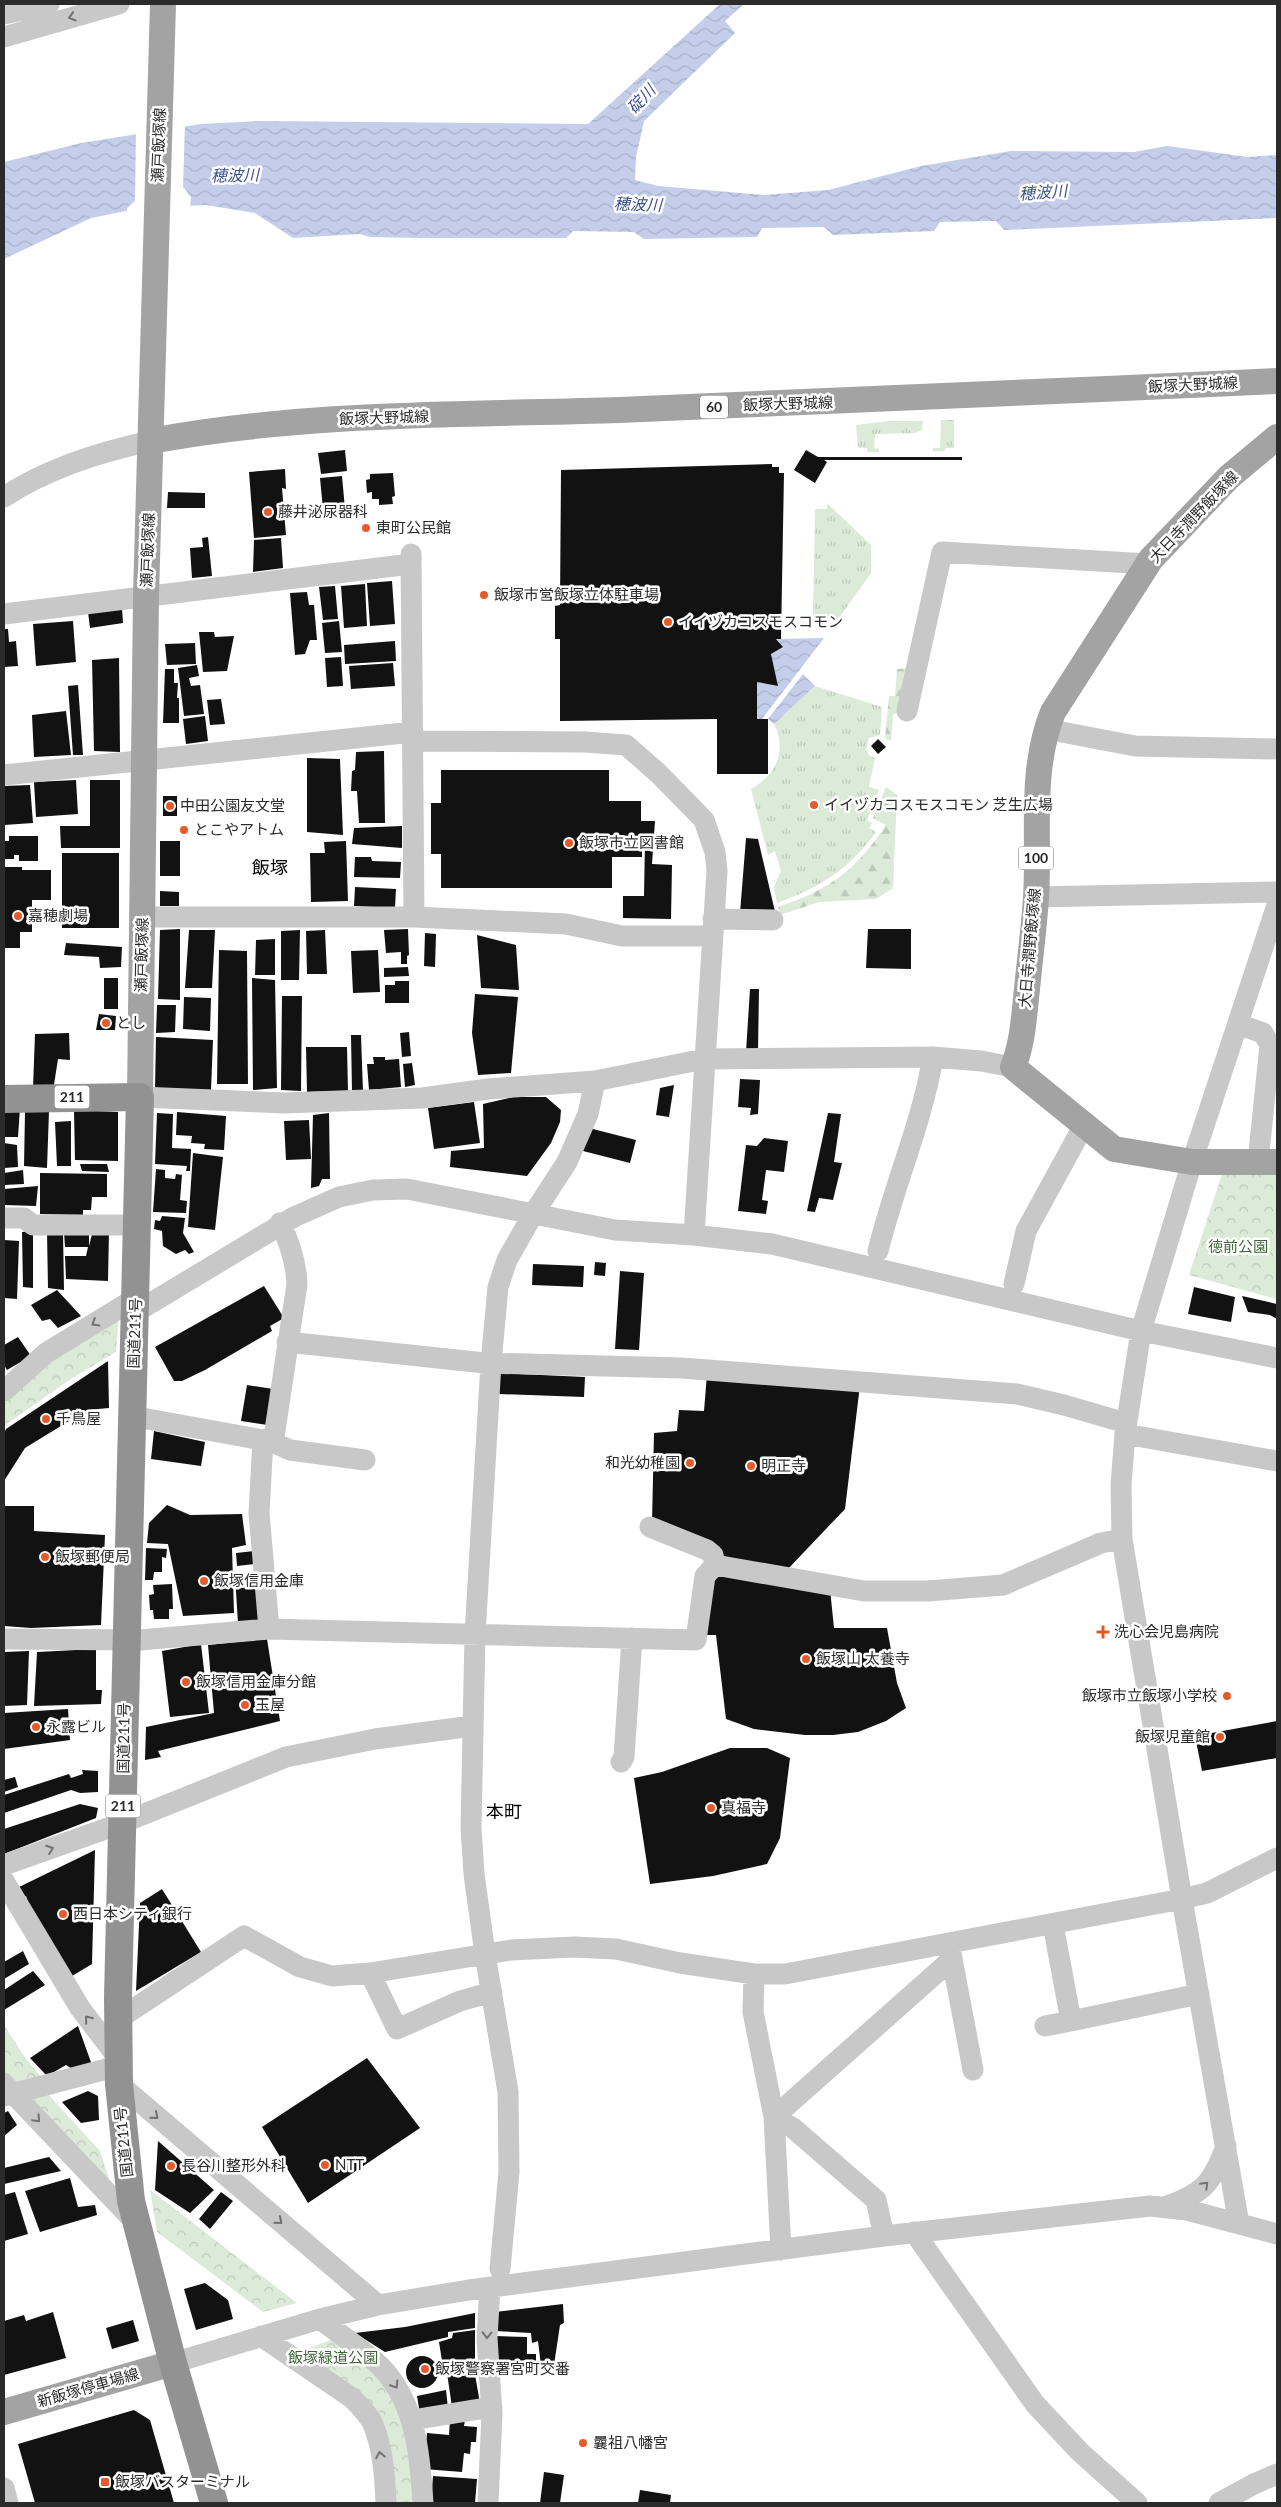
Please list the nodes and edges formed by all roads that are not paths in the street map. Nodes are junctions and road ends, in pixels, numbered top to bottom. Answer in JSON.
{"nodes":[{"id":1,"x":50,"y":4,"type":"edge"},
{"id":2,"x":119,"y":4,"type":"edge"},
{"id":3,"x":163,"y":6,"type":"edge"},
{"id":4,"x":4,"y":14,"type":"edge"},
{"id":5,"x":4,"y":37,"type":"edge"},
{"id":6,"x":1277,"y":381,"type":"edge"},
{"id":7,"x":151,"y":433,"type":"junction"},
{"id":8,"x":1277,"y":437,"type":"edge"},
{"id":9,"x":4,"y":497,"type":"edge"},
{"id":10,"x":1149,"y":564,"type":"junction"},
{"id":11,"x":146,"y":595,"type":"junction"},
{"id":12,"x":4,"y":614,"type":"edge"},
{"id":13,"x":907,"y":711,"type":"dead end"},
{"id":14,"x":1046,"y":729,"type":"junction"},
{"id":15,"x":414,"y":737,"type":"junction"},
{"id":16,"x":1277,"y":749,"type":"edge"},
{"id":17,"x":144,"y":759,"type":"junction"},
{"id":18,"x":4,"y":775,"type":"edge"},
{"id":19,"x":1277,"y":892,"type":"edge"},
{"id":20,"x":1036,"y":897,"type":"junction"},
{"id":21,"x":1277,"y":905,"type":"edge"},
{"id":22,"x":143,"y":917,"type":"junction"},
{"id":23,"x":414,"y":917,"type":"junction"},
{"id":24,"x":773,"y":920,"type":"dead end"},
{"id":25,"x":713,"y":927,"type":"junction"},
{"id":26,"x":1238,"y":1024,"type":"junction"},
{"id":27,"x":933,"y":1057,"type":"junction"},
{"id":28,"x":704,"y":1059,"type":"junction"},
{"id":29,"x":1013,"y":1067,"type":"junction"},
{"id":30,"x":595,"y":1081,"type":"junction"},
{"id":31,"x":140,"y":1097,"type":"junction"},
{"id":32,"x":4,"y":1098,"type":"edge"},
{"id":33,"x":1084,"y":1125,"type":"junction"},
{"id":34,"x":1192,"y":1162,"type":"junction"},
{"id":35,"x":1268,"y":1162,"type":"edge"},
{"id":36,"x":532,"y":1216,"type":"junction"},
{"id":37,"x":4,"y":1218,"type":"edge"},
{"id":38,"x":280,"y":1223,"type":"junction"},
{"id":39,"x":137,"y":1225,"type":"junction"},
{"id":40,"x":694,"y":1235,"type":"junction"},
{"id":41,"x":878,"y":1251,"type":"dead end"},
{"id":42,"x":1014,"y":1284,"type":"dead end"},
{"id":43,"x":136,"y":1305,"type":"junction"},
{"id":44,"x":1141,"y":1332,"type":"junction"},
{"id":45,"x":288,"y":1342,"type":"junction"},
{"id":46,"x":1277,"y":1358,"type":"edge"},
{"id":47,"x":491,"y":1364,"type":"junction"},
{"id":48,"x":4,"y":1391,"type":"edge"},
{"id":49,"x":131,"y":1416,"type":"junction"},
{"id":50,"x":1125,"y":1429,"type":"junction"},
{"id":51,"x":266,"y":1440,"type":"junction"},
{"id":52,"x":365,"y":1460,"type":"dead end"},
{"id":53,"x":1277,"y":1461,"type":"edge"},
{"id":54,"x":650,"y":1527,"type":"dead end"},
{"id":55,"x":1122,"y":1539,"type":"junction"},
{"id":56,"x":715,"y":1565,"type":"junction"},
{"id":57,"x":270,"y":1629,"type":"junction"},
{"id":58,"x":475,"y":1634,"type":"junction"},
{"id":59,"x":632,"y":1638,"type":"junction"},
{"id":60,"x":4,"y":1639,"type":"edge"},
{"id":61,"x":126,"y":1640,"type":"junction"},
{"id":62,"x":472,"y":1726,"type":"junction"},
{"id":63,"x":621,"y":1762,"type":"dead end"},
{"id":64,"x":122,"y":1822,"type":"junction"},
{"id":65,"x":1277,"y":1858,"type":"edge"},
{"id":66,"x":4,"y":1865,"type":"edge"},
{"id":67,"x":4,"y":1881,"type":"edge"},
{"id":68,"x":1182,"y":1899,"type":"junction"},
{"id":69,"x":1053,"y":1924,"type":"junction"},
{"id":70,"x":950,"y":1951,"type":"junction"},
{"id":71,"x":485,"y":1954,"type":"junction"},
{"id":72,"x":370,"y":1974,"type":"junction"},
{"id":73,"x":754,"y":1974,"type":"junction"},
{"id":74,"x":492,"y":1992,"type":"junction"},
{"id":75,"x":1199,"y":1994,"type":"junction"},
{"id":76,"x":117,"y":2020,"type":"junction"},
{"id":77,"x":1071,"y":2021,"type":"junction"},
{"id":78,"x":1046,"y":2026,"type":"dead end"},
{"id":79,"x":118,"y":2069,"type":"junction"},
{"id":80,"x":973,"y":2070,"type":"dead end"},
{"id":81,"x":7,"y":2091,"type":"edge"},
{"id":82,"x":774,"y":2118,"type":"junction"},
{"id":83,"x":1226,"y":2146,"type":"junction"},
{"id":84,"x":1167,"y":2206,"type":"junction"},
{"id":85,"x":135,"y":2222,"type":"junction"},
{"id":86,"x":1239,"y":2224,"type":"junction"},
{"id":87,"x":914,"y":2232,"type":"junction"},
{"id":88,"x":1277,"y":2234,"type":"edge"},
{"id":89,"x":884,"y":2236,"type":"junction"},
{"id":90,"x":780,"y":2250,"type":"junction"},
{"id":91,"x":495,"y":2278,"type":"junction"},
{"id":92,"x":378,"y":2305,"type":"junction"},
{"id":93,"x":320,"y":2319,"type":"junction"},
{"id":94,"x":261,"y":2336,"type":"junction"},
{"id":95,"x":173,"y":2363,"type":"junction"},
{"id":96,"x":492,"y":2407,"type":"junction"},
{"id":97,"x":4,"y":2412,"type":"edge"},
{"id":98,"x":412,"y":2420,"type":"junction"},
{"id":99,"x":1277,"y":2474,"type":"edge"},
{"id":100,"x":4,"y":2488,"type":"edge"},
{"id":101,"x":8,"y":2503,"type":"edge"},
{"id":102,"x":214,"y":2503,"type":"edge"},
{"id":103,"x":386,"y":2503,"type":"edge"},
{"id":104,"x":423,"y":2503,"type":"edge"},
{"id":105,"x":488,"y":2503,"type":"edge"},
{"id":106,"x":1137,"y":2503,"type":"edge"},
{"id":107,"x":1219,"y":2503,"type":"edge"}],
"edges":[{"from":1,"to":4,"type":"street"},
{"from":2,"to":5,"type":"street","one_way":true},
{"from":3,"to":7,"type":"main road","name":"瀬戸飯塚線"},
{"from":6,"to":7,"type":"main road","name":"飯塚大野城線","number":"60"},
{"from":7,"to":9,"type":"street"},
{"from":7,"to":11,"type":"main road","name":"瀬戸飯塚線"},
{"from":8,"to":10,"type":"main road","name":"大日寺潤野飯塚線","number":"100"},
{"from":10,"to":13,"type":"street"},
{"from":10,"to":14,"type":"main road","name":"大日寺潤野飯塚線","number":"100"},
{"from":11,"to":12,"type":"street"},
{"from":11,"to":15,"type":"street"},
{"from":11,"to":17,"type":"main road","name":"瀬戸飯塚線"},
{"from":14,"to":16,"type":"street"},
{"from":14,"to":20,"type":"main road","name":"大日寺潤野飯塚線","number":"100"},
{"from":15,"to":17,"type":"street"},
{"from":15,"to":23,"type":"street"},
{"from":15,"to":25,"type":"street"},
{"from":17,"to":18,"type":"street"},
{"from":17,"to":22,"type":"main road","name":"瀬戸飯塚線"},
{"from":19,"to":20,"type":"street"},
{"from":20,"to":29,"type":"main road","name":"大日寺潤野飯塚線","number":"100"},
{"from":21,"to":26,"type":"street"},
{"from":22,"to":23,"type":"street"},
{"from":22,"to":31,"type":"main road","name":"瀬戸飯塚線"},
{"from":23,"to":25,"type":"street"},
{"from":24,"to":25,"type":"street"},
{"from":25,"to":28,"type":"street"},
{"from":26,"to":34,"type":"street"},
{"from":26,"to":35,"type":"street"},
{"from":27,"to":28,"type":"street"},
{"from":27,"to":29,"type":"street"},
{"from":27,"to":41,"type":"street"},
{"from":28,"to":30,"type":"street"},
{"from":28,"to":40,"type":"street"},
{"from":29,"to":33,"type":"main road"},
{"from":30,"to":31,"type":"street"},
{"from":30,"to":36,"type":"street"},
{"from":31,"to":32,"type":"highway","number":"211"},
{"from":31,"to":39,"type":"highway","name":"国道211号","number":"211"},
{"from":33,"to":34,"type":"main road"},
{"from":33,"to":42,"type":"street"},
{"from":34,"to":35,"type":"main road"},
{"from":34,"to":44,"type":"street"},
{"from":36,"to":38,"type":"street"},
{"from":36,"to":40,"type":"street"},
{"from":36,"to":47,"type":"street"},
{"from":37,"to":39,"type":"street"},
{"from":38,"to":43,"type":"street"},
{"from":38,"to":45,"type":"street"},
{"from":39,"to":43,"type":"highway","name":"国道211号","number":"211"},
{"from":40,"to":44,"type":"street"},
{"from":43,"to":48,"type":"street","one_way":true},
{"from":43,"to":49,"type":"highway","name":"国道211号","number":"211"},
{"from":44,"to":46,"type":"street"},
{"from":44,"to":50,"type":"street"},
{"from":45,"to":47,"type":"street"},
{"from":45,"to":51,"type":"street"},
{"from":47,"to":50,"type":"street"},
{"from":47,"to":58,"type":"street"},
{"from":49,"to":51,"type":"street"},
{"from":49,"to":61,"type":"highway","name":"国道211号","number":"211"},
{"from":50,"to":53,"type":"street"},
{"from":50,"to":55,"type":"street"},
{"from":51,"to":52,"type":"street"},
{"from":51,"to":57,"type":"street"},
{"from":54,"to":56,"type":"street"},
{"from":55,"to":56,"type":"street"},
{"from":55,"to":68,"type":"street"},
{"from":56,"to":59,"type":"street"},
{"from":57,"to":58,"type":"street"},
{"from":57,"to":61,"type":"street"},
{"from":58,"to":59,"type":"street"},
{"from":58,"to":62,"type":"street"},
{"from":59,"to":63,"type":"street"},
{"from":60,"to":61,"type":"street"},
{"from":61,"to":64,"type":"highway","name":"国道211号","number":"211"},
{"from":62,"to":64,"type":"street"},
{"from":62,"to":71,"type":"street"},
{"from":66,"to":64,"type":"street","one_way":true},
{"from":64,"to":76,"type":"highway","name":"国道211号","number":"211"},
{"from":65,"to":68,"type":"street"},
{"from":79,"to":67,"type":"street","one_way":true},
{"from":68,"to":69,"type":"street"},
{"from":68,"to":75,"type":"street"},
{"from":69,"to":70,"type":"street"},
{"from":69,"to":77,"type":"street"},
{"from":70,"to":73,"type":"street"},
{"from":70,"to":80,"type":"street"},
{"from":70,"to":82,"type":"street"},
{"from":71,"to":72,"type":"street"},
{"from":71,"to":73,"type":"street"},
{"from":71,"to":74,"type":"street"},
{"from":72,"to":74,"type":"street"},
{"from":72,"to":76,"type":"street"},
{"from":73,"to":82,"type":"street"},
{"from":74,"to":91,"type":"street"},
{"from":75,"to":77,"type":"street"},
{"from":75,"to":83,"type":"street"},
{"from":76,"to":79,"type":"highway","name":"国道211号","number":"211"},
{"from":77,"to":78,"type":"street"},
{"from":79,"to":81,"type":"street"},
{"from":79,"to":85,"type":"highway","name":"国道211号","number":"211"},
{"from":79,"to":92,"type":"street","one_way":true},
{"from":81,"to":85,"type":"street","one_way":true},
{"from":82,"to":89,"type":"street"},
{"from":82,"to":90,"type":"street"},
{"from":84,"to":83,"type":"street","one_way":true},
{"from":83,"to":86,"type":"street"},
{"from":84,"to":86,"type":"street"},
{"from":84,"to":87,"type":"street"},
{"from":85,"to":95,"type":"highway","name":"国道211号","number":"211"},
{"from":86,"to":88,"type":"street"},
{"from":87,"to":89,"type":"street"},
{"from":87,"to":106,"type":"street"},
{"from":89,"to":90,"type":"street"},
{"from":90,"to":91,"type":"street"},
{"from":91,"to":92,"type":"street"},
{"from":91,"to":96,"type":"street","one_way":true},
{"from":92,"to":93,"type":"street"},
{"from":93,"to":94,"type":"street"},
{"from":93,"to":98,"type":"street","one_way":true},
{"from":94,"to":95,"type":"street"},
{"from":103,"to":94,"type":"street","one_way":true},
{"from":95,"to":97,"type":"main road","name":"新飯塚停車場線"},
{"from":95,"to":102,"type":"highway","name":"国道211号","number":"211"},
{"from":96,"to":98,"type":"street"},
{"from":96,"to":105,"type":"street"},
{"from":98,"to":104,"type":"street"},
{"from":99,"to":107,"type":"street"},
{"from":100,"to":101,"type":"street"}]}
